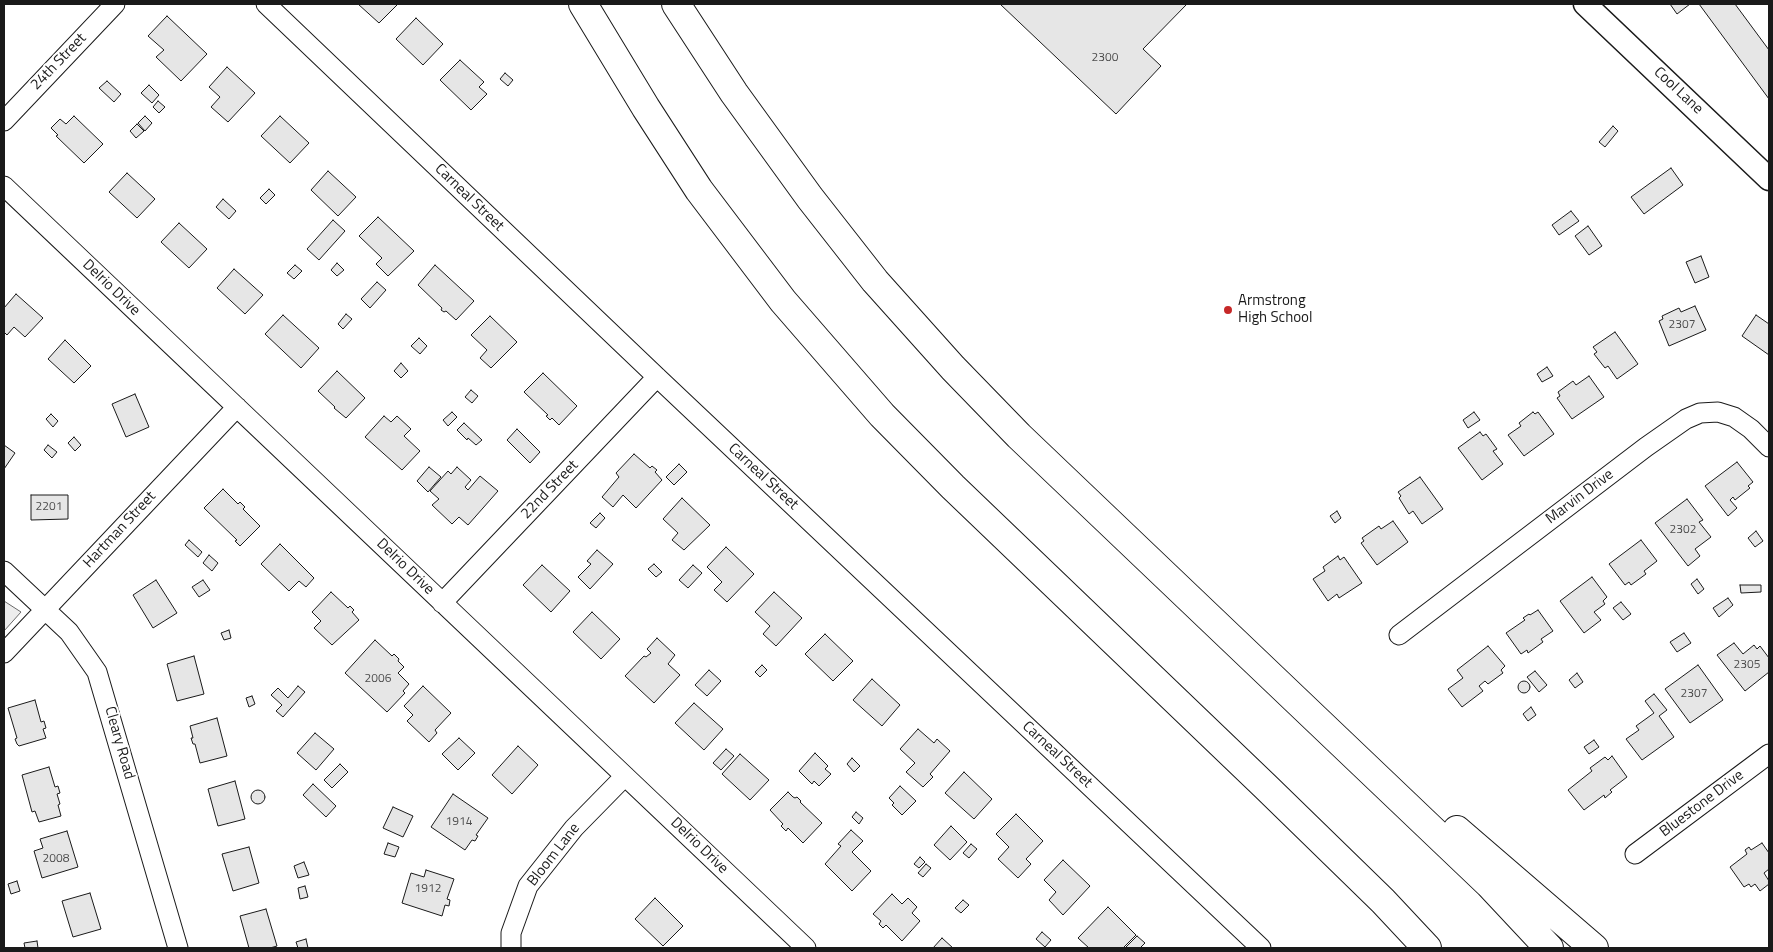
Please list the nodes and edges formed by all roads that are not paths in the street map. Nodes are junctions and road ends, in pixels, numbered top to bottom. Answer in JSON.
{"nodes":[{"id":1,"x":115,"y":4,"type":"edge"},
{"id":2,"x":266,"y":4,"type":"edge"},
{"id":3,"x":583,"y":4,"type":"edge"},
{"id":4,"x":676,"y":4,"type":"edge"},
{"id":5,"x":1585,"y":4,"type":"edge"},
{"id":6,"x":4,"y":121,"type":"edge"},
{"id":7,"x":1769,"y":179,"type":"edge"},
{"id":8,"x":4,"y":186,"type":"edge"},
{"id":9,"x":657,"y":377,"type":"junction"},
{"id":10,"x":237,"y":407,"type":"junction"},
{"id":11,"x":1769,"y":447,"type":"edge"},
{"id":12,"x":4,"y":571,"type":"edge"},
{"id":13,"x":442,"y":603,"type":"junction"},
{"id":14,"x":45,"y":610,"type":"junction"},
{"id":15,"x":1216,"y":623,"type":"junction"},
{"id":16,"x":1399,"y":635,"type":"dead end"},
{"id":17,"x":4,"y":653,"type":"edge"},
{"id":18,"x":1769,"y":754,"type":"edge"},
{"id":19,"x":624,"y":776,"type":"junction"},
{"id":20,"x":1635,"y":854,"type":"dead end"},
{"id":21,"x":1568,"y":927,"type":"junction"},
{"id":22,"x":178,"y":948,"type":"edge"},
{"id":23,"x":511,"y":948,"type":"edge"},
{"id":24,"x":806,"y":948,"type":"edge"},
{"id":25,"x":1261,"y":948,"type":"edge"},
{"id":26,"x":1427,"y":948,"type":"edge"},
{"id":27,"x":1549,"y":948,"type":"edge"},
{"id":28,"x":1587,"y":948,"type":"edge"},
{"id":29,"x":1594,"y":948,"type":"edge"}],
"edges":[{"from":1,"to":6,"type":"street","name":"24th Street"},
{"from":2,"to":9,"type":"street","name":"Carneal Street"},
{"from":3,"to":26,"type":"highway"},
{"from":4,"to":15,"type":"highway"},
{"from":5,"to":7,"type":"street","name":"Cool Lane"},
{"from":8,"to":10,"type":"street","name":"Delrio Drive"},
{"from":9,"to":13,"type":"street","name":"22nd Street"},
{"from":9,"to":25,"type":"street","name":"Carneal Street"},
{"from":10,"to":13,"type":"street","name":"Delrio Drive"},
{"from":10,"to":14,"type":"street","name":"Hartman Street"},
{"from":11,"to":16,"type":"street","name":"Marvin Drive"},
{"from":12,"to":14,"type":"street","name":"Cleary Road"},
{"from":13,"to":19,"type":"street","name":"Delrio Drive"},
{"from":14,"to":17,"type":"street","name":"Hartman Street"},
{"from":14,"to":22,"type":"street","name":"Cleary Road"},
{"from":15,"to":21,"type":"highway"},
{"from":15,"to":27,"type":"highway"},
{"from":18,"to":20,"type":"street","name":"Bluestone Drive"},
{"from":19,"to":23,"type":"street","name":"Bloom Lane"},
{"from":19,"to":24,"type":"street","name":"Delrio Drive"},
{"from":21,"to":28,"type":"highway"},
{"from":21,"to":29,"type":"highway"}]}
